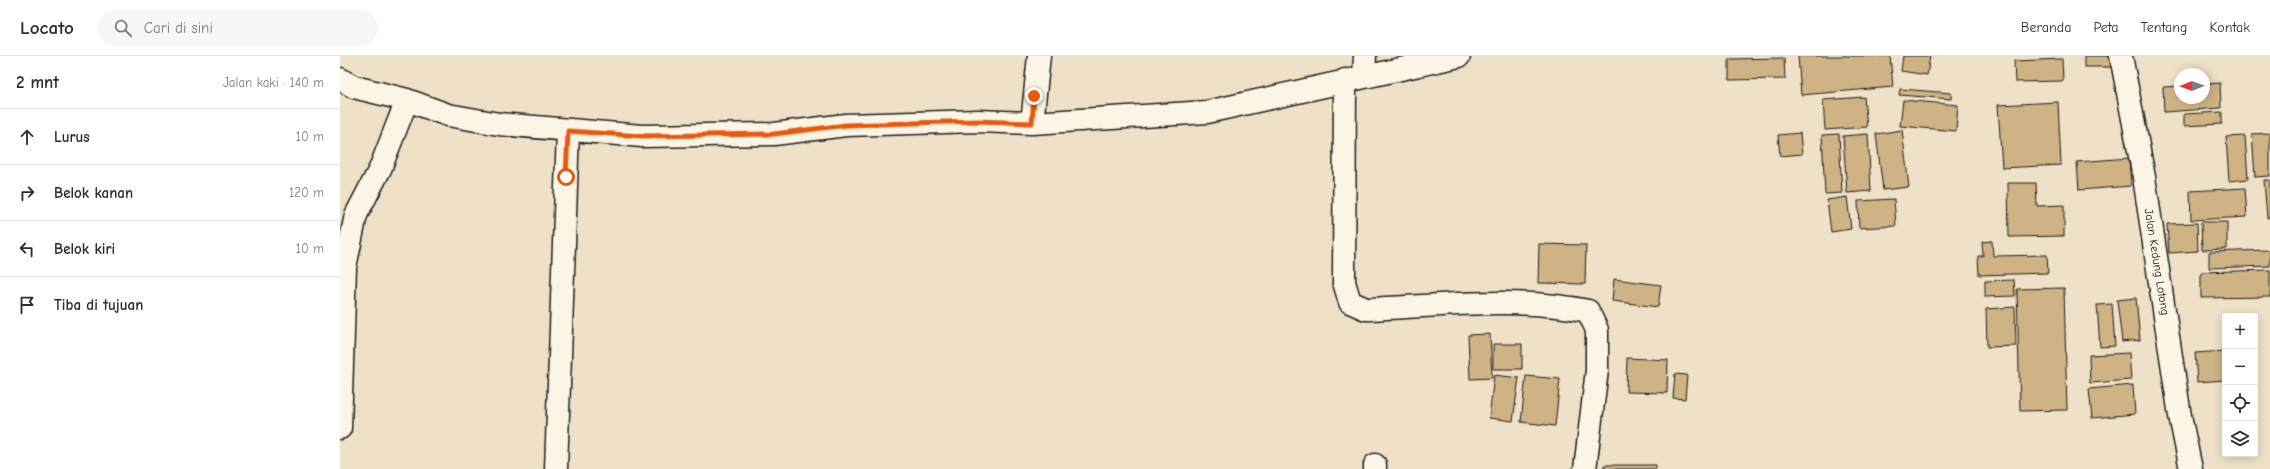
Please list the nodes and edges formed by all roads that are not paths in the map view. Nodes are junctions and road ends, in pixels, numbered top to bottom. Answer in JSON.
{"nodes":[{"id":1,"x":1038,"y":56,"type":"edge"},
{"id":2,"x":1459,"y":56,"type":"edge"},
{"id":3,"x":2121,"y":56,"type":"edge"},
{"id":4,"x":1358,"y":71,"type":"edge"},
{"id":5,"x":340,"y":79,"type":"edge"},
{"id":6,"x":407,"y":100,"type":"junction"},
{"id":7,"x":1032,"y":123,"type":"junction"},
{"id":8,"x":568,"y":131,"type":"junction"},
{"id":9,"x":340,"y":428,"type":"edge"},
{"id":10,"x":556,"y":469,"type":"edge"},
{"id":11,"x":1585,"y":469,"type":"edge"},
{"id":12,"x":2191,"y":469,"type":"edge"}],
"edges":[{"from":1,"to":7,"type":"street"},
{"from":2,"to":4,"type":"street"},
{"from":3,"to":12,"type":"street","name":"Jalan Kedung Lotong"},
{"from":4,"to":7,"type":"street"},
{"from":4,"to":11,"type":"street"},
{"from":5,"to":6,"type":"street"},
{"from":6,"to":8,"type":"street"},
{"from":6,"to":9,"type":"street"},
{"from":7,"to":8,"type":"street"},
{"from":8,"to":10,"type":"street"}]}
